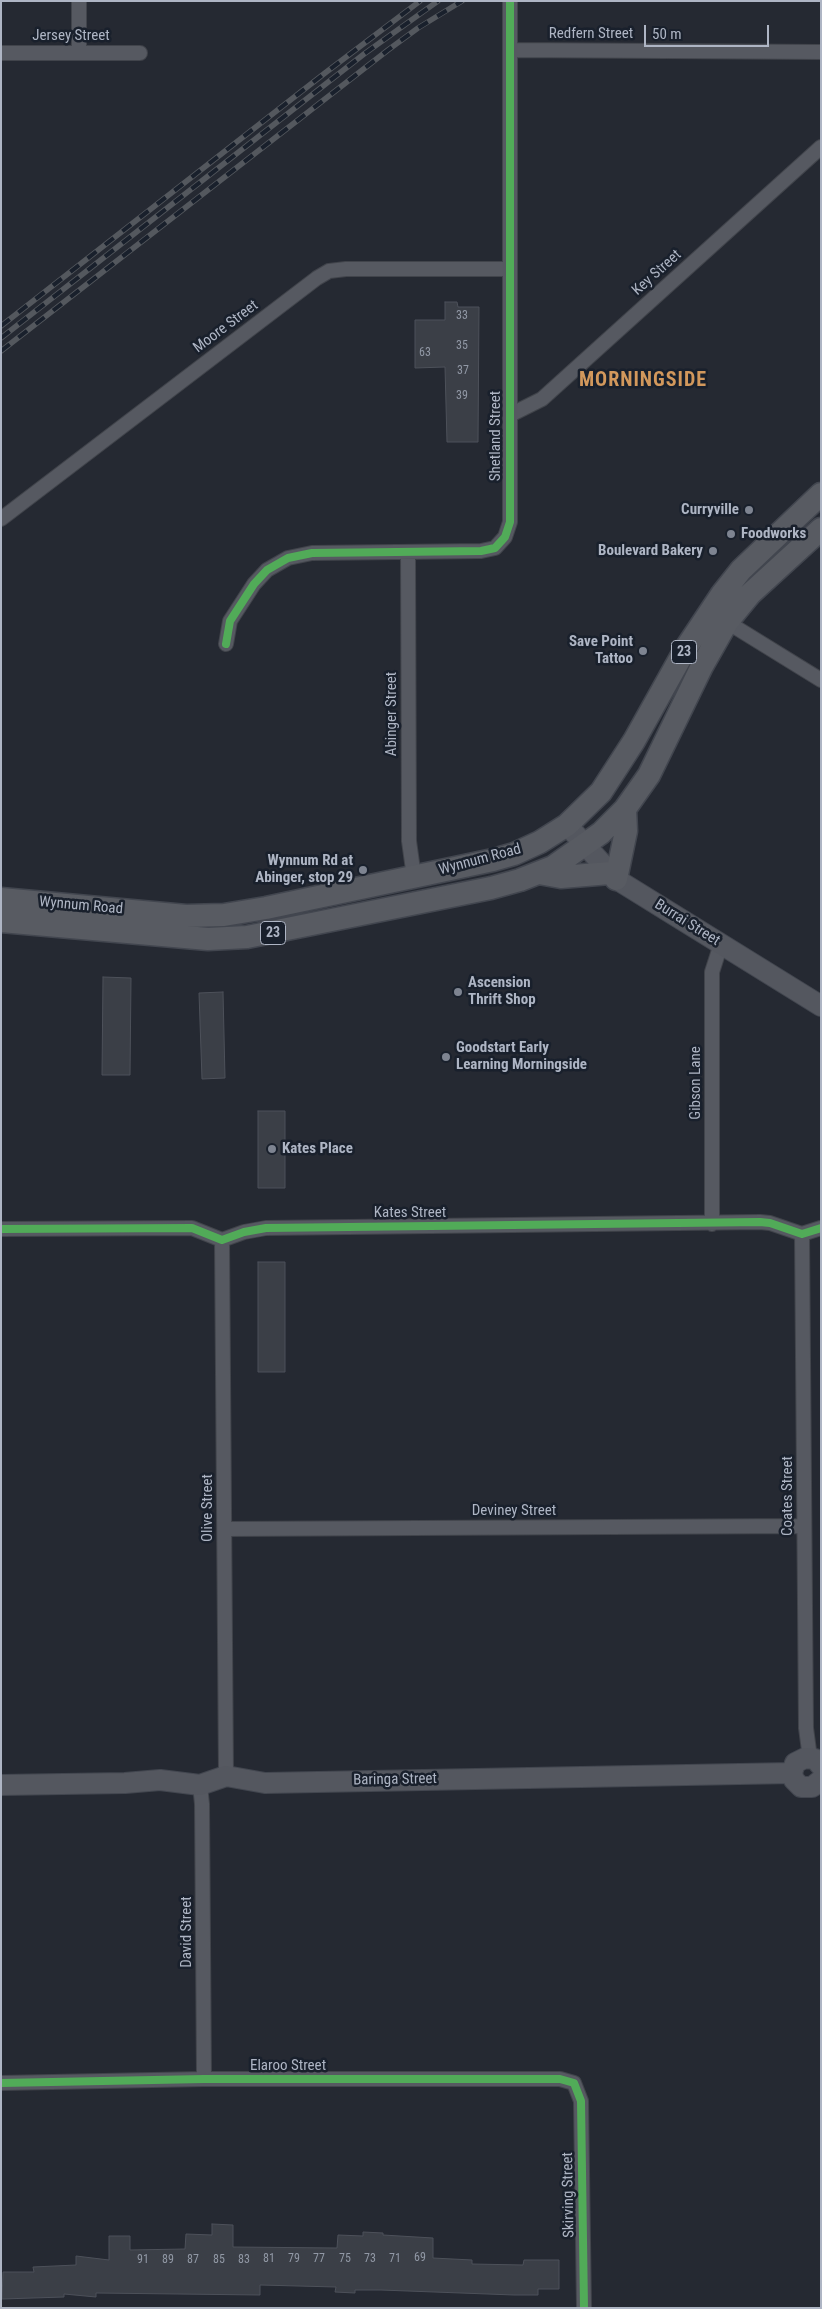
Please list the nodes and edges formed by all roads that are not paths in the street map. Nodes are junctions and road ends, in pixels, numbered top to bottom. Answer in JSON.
{"nodes":[{"id":1,"x":79,"y":1,"type":"edge"},
{"id":2,"x":510,"y":1,"type":"edge"},
{"id":3,"x":510,"y":50,"type":"junction"},
{"id":4,"x":140,"y":52,"type":"dead end"},
{"id":5,"x":821,"y":52,"type":"edge"},
{"id":6,"x":1,"y":53,"type":"edge"},
{"id":7,"x":79,"y":53,"type":"junction"},
{"id":8,"x":821,"y":147,"type":"edge"},
{"id":9,"x":509,"y":268,"type":"junction"},
{"id":10,"x":510,"y":416,"type":"junction"},
{"id":11,"x":821,"y":494,"type":"edge"},
{"id":12,"x":821,"y":512,"type":"edge"},
{"id":13,"x":1,"y":519,"type":"edge"},
{"id":14,"x":821,"y":529,"type":"edge"},
{"id":15,"x":408,"y":552,"type":"junction"},
{"id":16,"x":756,"y":554,"type":"junction"},
{"id":17,"x":727,"y":622,"type":"junction"},
{"id":18,"x":226,"y":644,"type":"dead end"},
{"id":19,"x":821,"y":680,"type":"edge"},
{"id":20,"x":626,"y":809,"type":"junction"},
{"id":21,"x":567,"y":825,"type":"junction"},
{"id":22,"x":585,"y":846,"type":"junction"},
{"id":23,"x":539,"y":873,"type":"junction"},
{"id":24,"x":613,"y":876,"type":"junction"},
{"id":25,"x":414,"y":877,"type":"junction"},
{"id":26,"x":1,"y":898,"type":"edge"},
{"id":27,"x":1,"y":921,"type":"edge"},
{"id":28,"x":721,"y":944,"type":"junction"},
{"id":29,"x":821,"y":1006,"type":"edge"},
{"id":30,"x":712,"y":1224,"type":"junction"},
{"id":31,"x":821,"y":1228,"type":"edge"},
{"id":32,"x":1,"y":1229,"type":"edge"},
{"id":33,"x":802,"y":1234,"type":"junction"},
{"id":34,"x":222,"y":1240,"type":"junction"},
{"id":35,"x":804,"y":1526,"type":"junction"},
{"id":36,"x":225,"y":1529,"type":"junction"},
{"id":37,"x":815,"y":1762,"type":"edge"},
{"id":38,"x":792,"y":1773,"type":"junction"},
{"id":39,"x":226,"y":1776,"type":"junction"},
{"id":40,"x":821,"y":1780,"type":"edge"},
{"id":41,"x":1,"y":1785,"type":"edge"},
{"id":42,"x":200,"y":1785,"type":"junction"},
{"id":43,"x":204,"y":2080,"type":"junction"},
{"id":44,"x":574,"y":2083,"type":"joint"},
{"id":45,"x":1,"y":2084,"type":"edge"},
{"id":46,"x":584,"y":2308,"type":"edge"}],
"edges":[{"from":1,"to":7,"type":"street"},
{"from":2,"to":3,"type":"street","name":"Shetland Street"},
{"from":3,"to":5,"type":"street","name":"Redfern Street"},
{"from":3,"to":9,"type":"street","name":"Shetland Street"},
{"from":4,"to":7,"type":"street","name":"Jersey Street"},
{"from":6,"to":7,"type":"street","name":"Jersey Street"},
{"from":8,"to":10,"type":"street","name":"Key Street"},
{"from":9,"to":10,"type":"street","name":"Shetland Street"},
{"from":9,"to":13,"type":"street","name":"Moore Street"},
{"from":10,"to":15,"type":"street","name":"Shetland Street"},
{"from":11,"to":16,"type":"main road","name":"Wynnum Road","number":"23"},
{"from":12,"to":16,"type":"main road"},
{"from":14,"to":17,"type":"main road","name":"Wynnum Road","number":"23"},
{"from":15,"to":18,"type":"street","name":"Shetland Street"},
{"from":15,"to":25,"type":"street","name":"Abinger Street"},
{"from":16,"to":21,"type":"main road","name":"Wynnum Road","number":"23"},
{"from":17,"to":19,"type":"street"},
{"from":17,"to":20,"type":"main road","name":"Wynnum Road","number":"23"},
{"from":20,"to":22,"type":"main road","name":"Wynnum Road","number":"23"},
{"from":20,"to":24,"type":"main road"},
{"from":21,"to":22,"type":"street","name":"Burrai Street"},
{"from":21,"to":25,"type":"main road","name":"Wynnum Road","number":"23"},
{"from":22,"to":23,"type":"main road","name":"Wynnum Road","number":"23"},
{"from":22,"to":24,"type":"street","name":"Burrai Street"},
{"from":23,"to":24,"type":"main road"},
{"from":23,"to":27,"type":"main road","name":"Wynnum Road","number":"23"},
{"from":24,"to":28,"type":"street","name":"Burrai Street"},
{"from":25,"to":26,"type":"main road","name":"Wynnum Road","number":"23"},
{"from":28,"to":29,"type":"street","name":"Burrai Street"},
{"from":28,"to":30,"type":"street","name":"Gibson Lane"},
{"from":30,"to":33,"type":"street","name":"Kates Street"},
{"from":30,"to":34,"type":"street","name":"Kates Street"},
{"from":31,"to":33,"type":"street"},
{"from":32,"to":34,"type":"street"},
{"from":33,"to":35,"type":"street","name":"Coates Street"},
{"from":34,"to":36,"type":"street","name":"Olive Street"},
{"from":35,"to":36,"type":"street","name":"Deviney Street"},
{"from":35,"to":37,"type":"street","name":"Coates Street"},
{"from":36,"to":39,"type":"street","name":"Olive Street"},
{"from":37,"to":38,"type":"street"},
{"from":38,"to":39,"type":"street","name":"Baringa Street"},
{"from":38,"to":40,"type":"street"},
{"from":39,"to":42,"type":"street","name":"Baringa Street"},
{"from":41,"to":42,"type":"street","name":"Baringa Street"},
{"from":42,"to":43,"type":"street","name":"David Street"},
{"from":43,"to":44,"type":"street","name":"Elaroo Street"},
{"from":43,"to":45,"type":"street","name":"Elaroo Street"},
{"from":44,"to":46,"type":"street","name":"Skirving Street"}]}
